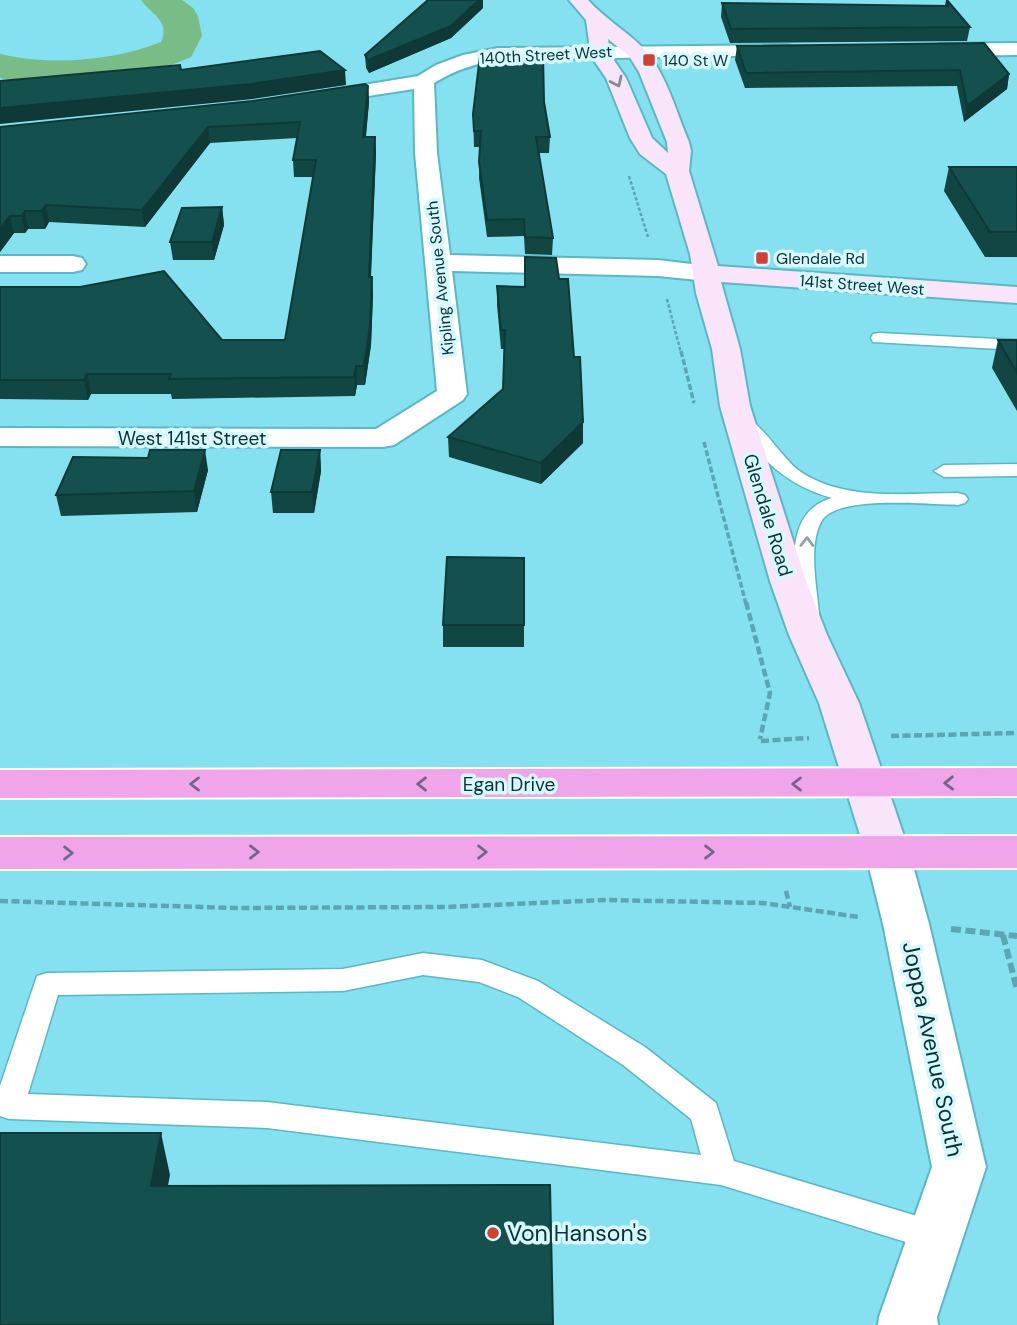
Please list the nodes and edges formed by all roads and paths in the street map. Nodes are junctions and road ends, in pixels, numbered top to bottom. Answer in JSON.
{"nodes":[{"id":1,"x":578,"y":0,"type":"edge"},
{"id":2,"x":595,"y":19,"type":"junction"},
{"id":3,"x":1017,"y":49,"type":"edge"},
{"id":4,"x":922,"y":50,"type":"edge"},
{"id":5,"x":800,"y":51,"type":"edge"},
{"id":6,"x":601,"y":52,"type":"junction"},
{"id":7,"x":636,"y":52,"type":"junction"},
{"id":8,"x":424,"y":81,"type":"junction"},
{"id":9,"x":293,"y":102,"type":"edge"},
{"id":10,"x":627,"y":171,"type":"dead end"},
{"id":11,"x":677,"y":171,"type":"junction"},
{"id":12,"x":440,"y":263,"type":"junction"},
{"id":13,"x":0,"y":264,"type":"edge"},
{"id":14,"x":74,"y":264,"type":"dead end"},
{"id":15,"x":658,"y":268,"type":"junction"},
{"id":16,"x":707,"y":273,"type":"junction"},
{"id":17,"x":1017,"y":295,"type":"edge"},
{"id":18,"x":879,"y":338,"type":"dead end"},
{"id":19,"x":1017,"y":345,"type":"edge"},
{"id":20,"x":735,"y":406,"type":"junction"},
{"id":21,"x":696,"y":411,"type":"dead end"},
{"id":22,"x":702,"y":436,"type":"dead end"},
{"id":23,"x":0,"y":437,"type":"edge"},
{"id":24,"x":383,"y":438,"type":"joint"},
{"id":25,"x":1017,"y":470,"type":"edge"},
{"id":26,"x":944,"y":471,"type":"dead end"},
{"id":27,"x":858,"y":498,"type":"junction"},
{"id":28,"x":958,"y":499,"type":"dead end"},
{"id":29,"x":808,"y":635,"type":"junction"},
{"id":30,"x":948,"y":733,"type":"dead end"},
{"id":31,"x":1017,"y":733,"type":"edge"},
{"id":32,"x":760,"y":739,"type":"dead end"},
{"id":33,"x":1017,"y":782,"type":"edge"},
{"id":34,"x":865,"y":784,"type":"junction"},
{"id":35,"x":0,"y":785,"type":"edge"},
{"id":36,"x":887,"y":851,"type":"junction"},
{"id":37,"x":1017,"y":852,"type":"edge"},
{"id":38,"x":0,"y":853,"type":"edge"},
{"id":39,"x":0,"y":901,"type":"edge"},
{"id":40,"x":906,"y":924,"type":"junction"},
{"id":41,"x":1003,"y":935,"type":"junction"},
{"id":42,"x":1017,"y":936,"type":"edge"},
{"id":43,"x":1017,"y":990,"type":"edge"},
{"id":44,"x":721,"y":1171,"type":"junction"},
{"id":45,"x":935,"y":1236,"type":"junction"},
{"id":46,"x":908,"y":1325,"type":"edge"}],
"edges":[{"from":1,"to":2,"type":"main road","name":"Glendale Road"},
{"from":2,"to":6,"type":"main road"},
{"from":2,"to":7,"type":"main road","name":"Glendale Road"},
{"from":3,"to":4,"type":"street"},
{"from":5,"to":7,"type":"street","name":"140th Street West"},
{"from":6,"to":7,"type":"street","name":"140th Street West"},
{"from":6,"to":8,"type":"street","name":"140th Street West"},
{"from":6,"to":11,"type":"main road","one_way":true},
{"from":7,"to":11,"type":"main road","name":"Glendale Road"},
{"from":8,"to":9,"type":"street","name":"140th Street West"},
{"from":8,"to":12,"type":"street","name":"Kipling Avenue South"},
{"from":10,"to":15,"type":"path"},
{"from":11,"to":16,"type":"main road","name":"Glendale Road"},
{"from":12,"to":15,"type":"street"},
{"from":12,"to":24,"type":"street","name":"Kipling Avenue South"},
{"from":13,"to":14,"type":"street"},
{"from":15,"to":16,"type":"street"},
{"from":15,"to":21,"type":"path"},
{"from":16,"to":17,"type":"main road","name":"141st Street West"},
{"from":16,"to":20,"type":"main road","name":"Glendale Road"},
{"from":18,"to":19,"type":"lane"},
{"from":20,"to":27,"type":"lane"},
{"from":20,"to":29,"type":"main road","name":"Glendale Road"},
{"from":22,"to":32,"type":"path"},
{"from":23,"to":24,"type":"street","name":"West 141st Street"},
{"from":25,"to":26,"type":"lane"},
{"from":27,"to":28,"type":"lane"},
{"from":29,"to":27,"type":"lane","one_way":true},
{"from":29,"to":34,"type":"main road","name":"Glendale Road"},
{"from":30,"to":31,"type":"path"},
{"from":33,"to":34,"type":"highway","name":"Egan Drive","one_way":true},
{"from":34,"to":35,"type":"highway","name":"Egan Drive","one_way":true},
{"from":34,"to":36,"type":"main road","name":"Glendale Road"},
{"from":36,"to":37,"type":"highway"},
{"from":38,"to":36,"type":"highway","one_way":true},
{"from":36,"to":40,"type":"street","name":"Joppa Avenue South"},
{"from":39,"to":40,"type":"path"},
{"from":40,"to":41,"type":"path"},
{"from":40,"to":45,"type":"street","name":"Joppa Avenue South"},
{"from":41,"to":42,"type":"path"},
{"from":41,"to":43,"type":"path"},
{"from":44,"to":44,"type":"lane"},
{"from":44,"to":45,"type":"lane"},
{"from":45,"to":46,"type":"street","name":"Joppa Avenue South"}]}
